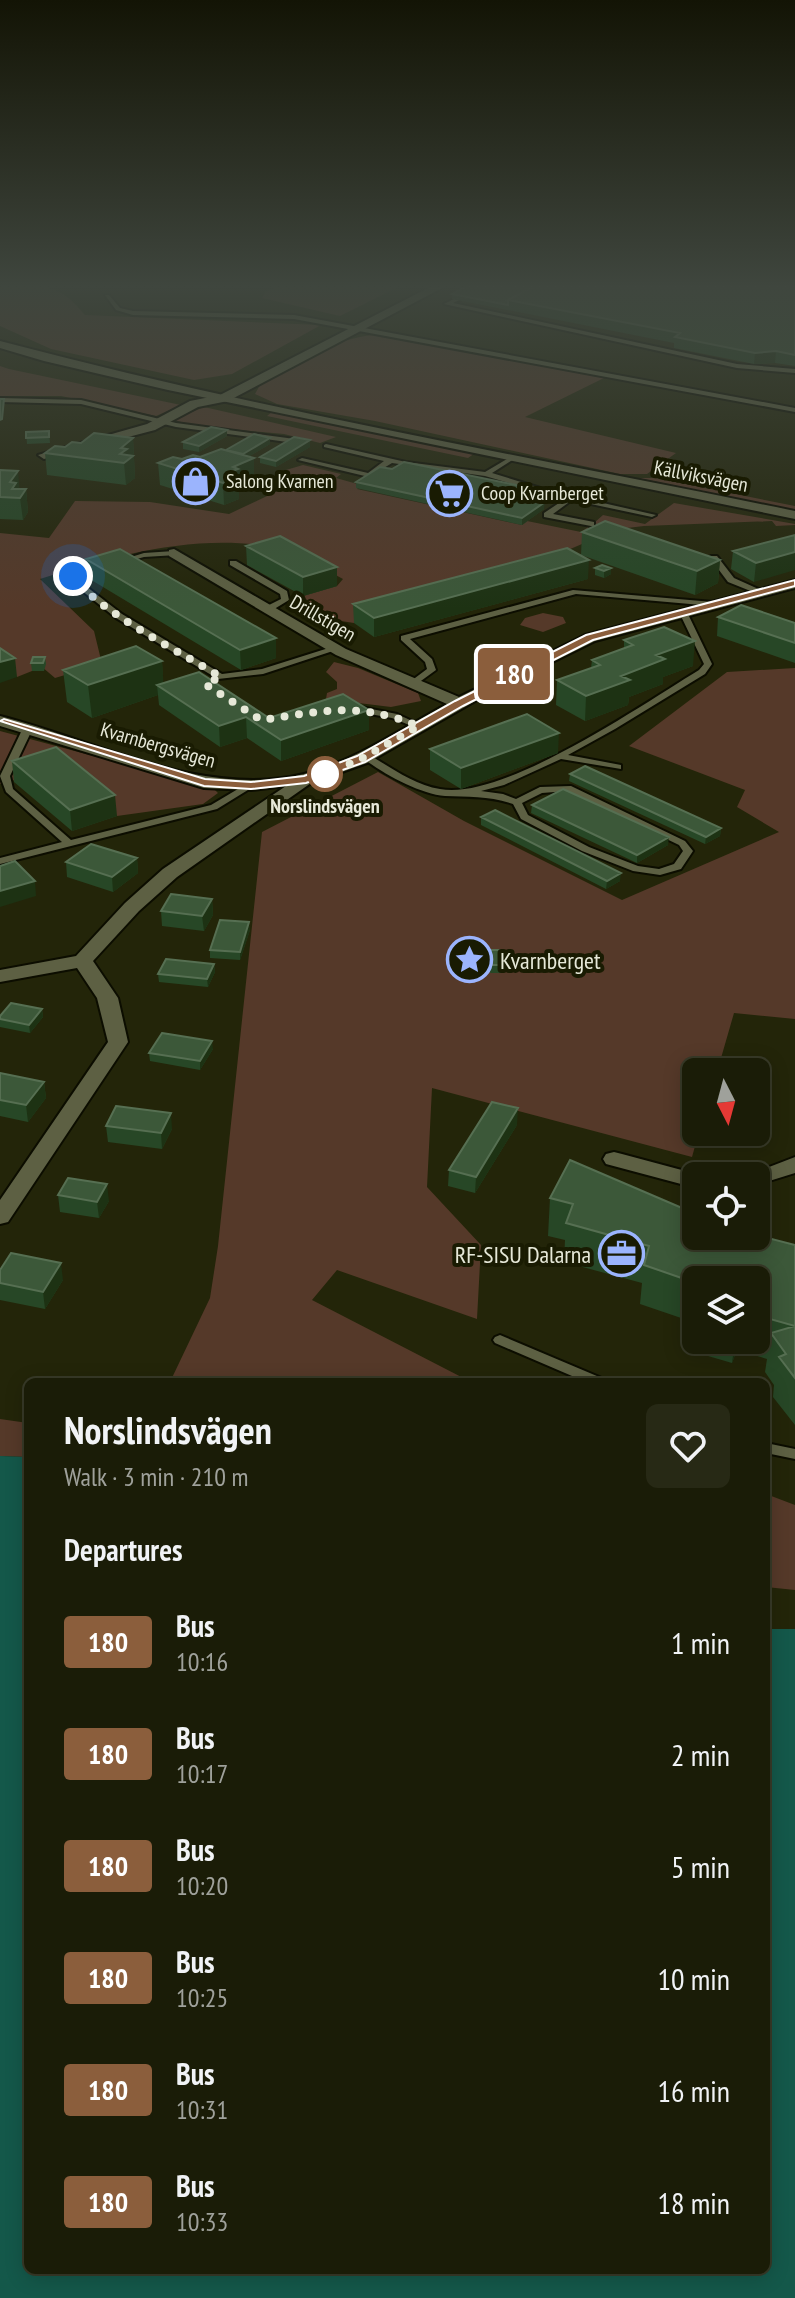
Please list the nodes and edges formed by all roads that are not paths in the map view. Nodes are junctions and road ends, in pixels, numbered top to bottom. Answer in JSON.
{"nodes":[{"id":1,"x":207,"y":394,"type":"edge"},
{"id":2,"x":231,"y":394,"type":"edge"},
{"id":3,"x":711,"y":394,"type":"edge"},
{"id":4,"x":224,"y":398,"type":"junction"},
{"id":5,"x":0,"y":400,"type":"edge"},
{"id":6,"x":795,"y":410,"type":"edge"},
{"id":7,"x":160,"y":422,"type":"junction"},
{"id":8,"x":309,"y":443,"type":"edge"},
{"id":9,"x":326,"y":446,"type":"dead end"},
{"id":10,"x":44,"y":455,"type":"edge"},
{"id":11,"x":512,"y":458,"type":"junction"},
{"id":12,"x":302,"y":460,"type":"dead end"},
{"id":13,"x":391,"y":460,"type":"junction"},
{"id":14,"x":486,"y":474,"type":"junction"},
{"id":15,"x":571,"y":498,"type":"junction"},
{"id":16,"x":652,"y":515,"type":"dead end"},
{"id":17,"x":795,"y":515,"type":"edge"},
{"id":18,"x":591,"y":524,"type":"edge"},
{"id":19,"x":174,"y":553,"type":"joint"},
{"id":20,"x":714,"y":558,"type":"edge"},
{"id":21,"x":233,"y":563,"type":"dead end"},
{"id":22,"x":795,"y":584,"type":"edge"},
{"id":23,"x":761,"y":592,"type":"junction"},
{"id":24,"x":720,"y":605,"type":"junction"},
{"id":25,"x":268,"y":609,"type":"junction"},
{"id":26,"x":683,"y":612,"type":"junction"},
{"id":27,"x":335,"y":649,"type":"junction"},
{"id":28,"x":221,"y":677,"type":"junction"},
{"id":29,"x":205,"y":684,"type":"edge"},
{"id":30,"x":411,"y":684,"type":"junction"},
{"id":31,"x":459,"y":703,"type":"junction"},
{"id":32,"x":346,"y":709,"type":"edge"},
{"id":33,"x":0,"y":721,"type":"edge"},
{"id":34,"x":419,"y":726,"type":"junction"},
{"id":35,"x":27,"y":730,"type":"junction"},
{"id":36,"x":365,"y":756,"type":"junction"},
{"id":37,"x":563,"y":757,"type":"junction"},
{"id":38,"x":618,"y":767,"type":"dead end"},
{"id":39,"x":306,"y":779,"type":"junction"},
{"id":40,"x":251,"y":785,"type":"junction"},
{"id":41,"x":468,"y":793,"type":"junction"},
{"id":42,"x":517,"y":802,"type":"junction"},
{"id":43,"x":68,"y":843,"type":"junction"},
{"id":44,"x":0,"y":861,"type":"edge"},
{"id":45,"x":82,"y":961,"type":"junction"},
{"id":46,"x":0,"y":976,"type":"edge"},
{"id":47,"x":614,"y":1159,"type":"dead end"},
{"id":48,"x":795,"y":1164,"type":"edge"},
{"id":49,"x":770,"y":1175,"type":"edge"},
{"id":50,"x":682,"y":1177,"type":"edge"},
{"id":51,"x":0,"y":1217,"type":"edge"},
{"id":52,"x":500,"y":1340,"type":"dead end"},
{"id":53,"x":590,"y":1378,"type":"edge"},
{"id":54,"x":770,"y":1449,"type":"edge"},
{"id":55,"x":795,"y":1454,"type":"edge"}],
"edges":[{"from":1,"to":4,"type":"street","name":"Källviksvägen"},
{"from":2,"to":4,"type":"street"},
{"from":3,"to":6,"type":"lane"},
{"from":4,"to":7,"type":"street","name":"Källviksvägen"},
{"from":4,"to":11,"type":"street","name":"Källviksvägen"},
{"from":5,"to":7,"type":"lane"},
{"from":7,"to":8,"type":"lane"},
{"from":7,"to":10,"type":"street","name":"Källviksvägen"},
{"from":9,"to":13,"type":"lane"},
{"from":11,"to":14,"type":"lane"},
{"from":11,"to":17,"type":"street","name":"Källviksvägen"},
{"from":12,"to":13,"type":"lane"},
{"from":13,"to":14,"type":"lane"},
{"from":14,"to":15,"type":"lane"},
{"from":15,"to":16,"type":"lane"},
{"from":15,"to":18,"type":"lane"},
{"from":19,"to":25,"type":"street","name":"Drillstigen"},
{"from":19,"to":28,"type":"lane"},
{"from":20,"to":23,"type":"lane"},
{"from":21,"to":25,"type":"lane"},
{"from":22,"to":23,"type":"street","name":"Kvarnbergsvägen"},
{"from":23,"to":24,"type":"street","name":"Kvarnbergsvägen"},
{"from":24,"to":26,"type":"street","name":"Kvarnbergsvägen"},
{"from":24,"to":30,"type":"lane"},
{"from":25,"to":27,"type":"street","name":"Drillstigen"},
{"from":26,"to":31,"type":"street","name":"Kvarnbergsvägen"},
{"from":26,"to":37,"type":"lane"},
{"from":27,"to":28,"type":"lane"},
{"from":27,"to":30,"type":"street","name":"Drillstigen"},
{"from":28,"to":29,"type":"lane"},
{"from":30,"to":31,"type":"street","name":"Drillstigen"},
{"from":31,"to":34,"type":"street","name":"Kvarnbergsvägen"},
{"from":32,"to":34,"type":"lane"},
{"from":33,"to":35,"type":"street","name":"Kvarnbergsvägen"},
{"from":34,"to":36,"type":"street","name":"Kvarnbergsvägen"},
{"from":35,"to":40,"type":"street","name":"Kvarnbergsvägen"},
{"from":35,"to":43,"type":"lane"},
{"from":36,"to":39,"type":"street","name":"Kvarnbergsvägen"},
{"from":36,"to":41,"type":"lane"},
{"from":37,"to":38,"type":"lane"},
{"from":37,"to":41,"type":"lane"},
{"from":39,"to":40,"type":"street","name":"Kvarnbergsvägen"},
{"from":39,"to":45,"type":"street"},
{"from":40,"to":43,"type":"lane"},
{"from":41,"to":42,"type":"lane"},
{"from":42,"to":42,"type":"lane"},
{"from":43,"to":44,"type":"lane"},
{"from":45,"to":46,"type":"street"},
{"from":45,"to":51,"type":"street"},
{"from":47,"to":50,"type":"street"},
{"from":48,"to":49,"type":"street"},
{"from":52,"to":53,"type":"lane"},
{"from":54,"to":55,"type":"lane"}]}
